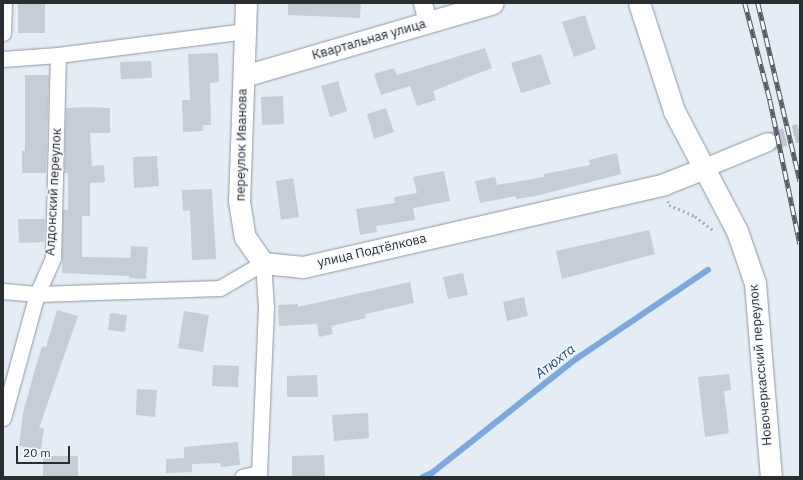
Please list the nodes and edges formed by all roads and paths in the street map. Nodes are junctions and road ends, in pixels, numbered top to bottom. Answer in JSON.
{"nodes":[{"id":1,"x":4,"y":3,"type":"edge"},
{"id":2,"x":246,"y":3,"type":"edge"},
{"id":3,"x":424,"y":3,"type":"edge"},
{"id":4,"x":493,"y":3,"type":"edge"},
{"id":5,"x":640,"y":4,"type":"edge"},
{"id":6,"x":428,"y":23,"type":"junction"},
{"id":7,"x":245,"y":30,"type":"junction"},
{"id":8,"x":3,"y":33,"type":"edge"},
{"id":9,"x":58,"y":56,"type":"junction"},
{"id":10,"x":3,"y":59,"type":"edge"},
{"id":11,"x":244,"y":76,"type":"junction"},
{"id":12,"x":768,"y":142,"type":"tunnel mouth"},
{"id":13,"x":705,"y":168,"type":"junction"},
{"id":14,"x":664,"y":184,"type":"junction"},
{"id":15,"x":716,"y":232,"type":"dead end"},
{"id":16,"x":263,"y":264,"type":"junction"},
{"id":17,"x":3,"y":291,"type":"edge"},
{"id":18,"x":37,"y":294,"type":"junction"},
{"id":19,"x":3,"y":418,"type":"edge"},
{"id":20,"x":242,"y":477,"type":"edge"},
{"id":21,"x":771,"y":477,"type":"edge"}],
"edges":[{"from":1,"to":8,"type":"street"},
{"from":2,"to":7,"type":"main road","name":"переулок Иванова"},
{"from":3,"to":6,"type":"street"},
{"from":4,"to":6,"type":"main road","name":"Квартальная улица"},
{"from":5,"to":13,"type":"main road","name":"Новочеркасский переулок"},
{"from":6,"to":11,"type":"main road","name":"Квартальная улица"},
{"from":7,"to":9,"type":"street"},
{"from":7,"to":11,"type":"main road","name":"переулок Иванова"},
{"from":9,"to":10,"type":"street"},
{"from":9,"to":18,"type":"street","name":"Алдонский переулок"},
{"from":11,"to":16,"type":"main road","name":"переулок Иванова"},
{"from":12,"to":13,"type":"street"},
{"from":13,"to":14,"type":"main road","name":"улица Подтёлкова"},
{"from":13,"to":21,"type":"main road","name":"Новочеркасский переулок"},
{"from":14,"to":15,"type":"path"},
{"from":14,"to":16,"type":"main road","name":"улица Подтёлкова"},
{"from":16,"to":18,"type":"street"},
{"from":16,"to":20,"type":"street","name":"переулок Иванова"},
{"from":17,"to":18,"type":"street"},
{"from":18,"to":19,"type":"street","name":"Алдонский переулок"}]}
